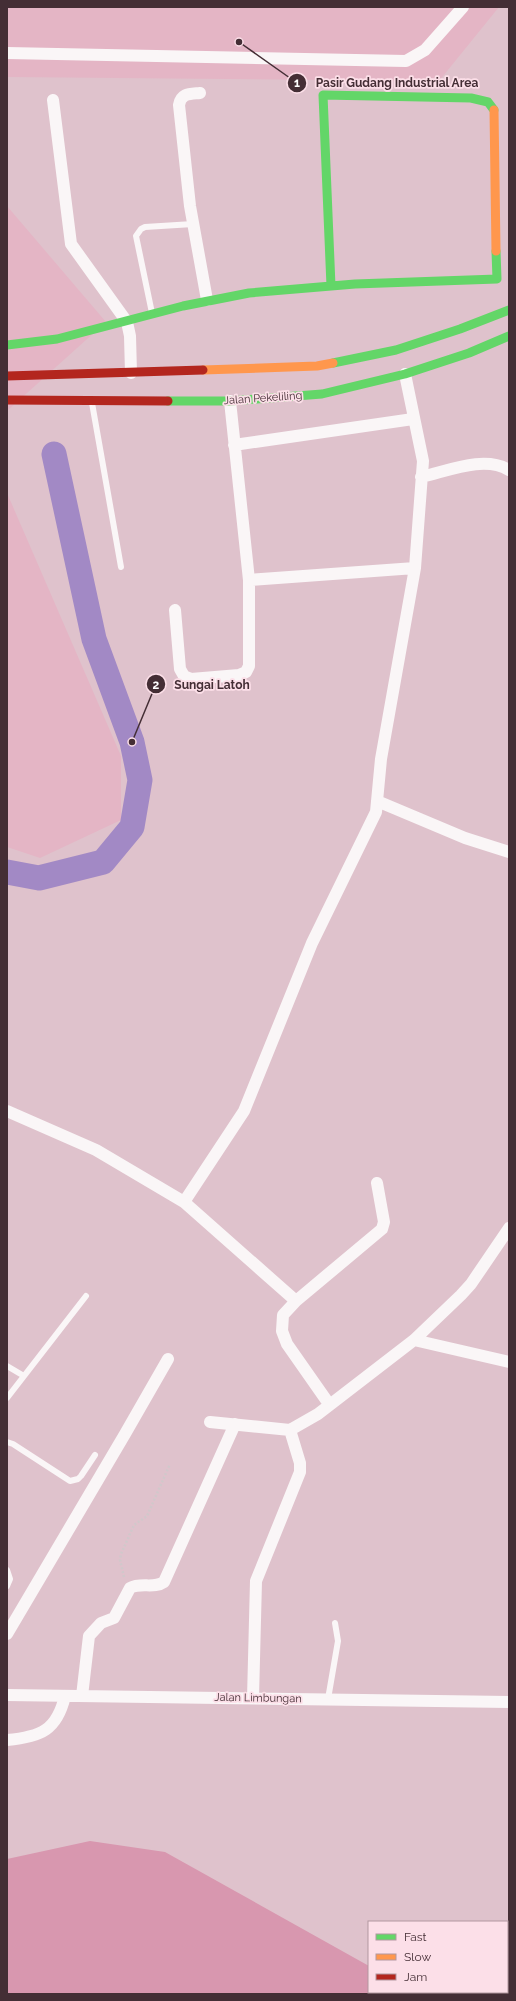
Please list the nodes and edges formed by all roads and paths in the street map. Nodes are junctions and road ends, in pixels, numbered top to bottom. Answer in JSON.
{"nodes":[{"id":1,"x":463,"y":7,"type":"edge"},
{"id":2,"x":7,"y":53,"type":"edge"},
{"id":3,"x":200,"y":93,"type":"dead end"},
{"id":4,"x":53,"y":100,"type":"dead end"},
{"id":5,"x":194,"y":224,"type":"junction"},
{"id":6,"x":331,"y":286,"type":"junction"},
{"id":7,"x":207,"y":300,"type":"junction"},
{"id":8,"x":509,"y":310,"type":"edge"},
{"id":9,"x":152,"y":315,"type":"junction"},
{"id":10,"x":127,"y":322,"type":"junction"},
{"id":11,"x":509,"y":336,"type":"edge"},
{"id":12,"x":7,"y":344,"type":"edge"},
{"id":13,"x":131,"y":373,"type":"junction"},
{"id":14,"x":405,"y":374,"type":"junction"},
{"id":15,"x":7,"y":376,"type":"edge"},
{"id":16,"x":7,"y":400,"type":"edge"},
{"id":17,"x":92,"y":400,"type":"junction"},
{"id":18,"x":230,"y":401,"type":"junction"},
{"id":19,"x":413,"y":419,"type":"junction"},
{"id":20,"x":234,"y":444,"type":"junction"},
{"id":21,"x":509,"y":470,"type":"edge"},
{"id":22,"x":421,"y":477,"type":"junction"},
{"id":23,"x":121,"y":567,"type":"dead end"},
{"id":24,"x":414,"y":568,"type":"junction"},
{"id":25,"x":249,"y":580,"type":"junction"},
{"id":26,"x":175,"y":610,"type":"dead end"},
{"id":27,"x":377,"y":800,"type":"junction"},
{"id":28,"x":509,"y":852,"type":"edge"},
{"id":29,"x":7,"y":1111,"type":"edge"},
{"id":30,"x":377,"y":1183,"type":"dead end"},
{"id":31,"x":184,"y":1202,"type":"junction"},
{"id":32,"x":509,"y":1228,"type":"edge"},
{"id":33,"x":86,"y":1296,"type":"dead end"},
{"id":34,"x":296,"y":1301,"type":"junction"},
{"id":35,"x":414,"y":1340,"type":"junction"},
{"id":36,"x":168,"y":1359,"type":"dead end"},
{"id":37,"x":509,"y":1362,"type":"edge"},
{"id":38,"x":7,"y":1366,"type":"edge"},
{"id":39,"x":24,"y":1376,"type":"junction"},
{"id":40,"x":7,"y":1398,"type":"edge"},
{"id":41,"x":329,"y":1404,"type":"junction"},
{"id":42,"x":210,"y":1422,"type":"dead end"},
{"id":43,"x":236,"y":1424,"type":"junction"},
{"id":44,"x":290,"y":1430,"type":"junction"},
{"id":45,"x":7,"y":1442,"type":"edge"},
{"id":46,"x":95,"y":1455,"type":"dead end"},
{"id":47,"x":170,"y":1464,"type":"dead end"},
{"id":48,"x":7,"y":1570,"type":"edge"},
{"id":49,"x":7,"y":1586,"type":"edge"},
{"id":50,"x":128,"y":1591,"type":"junction"},
{"id":51,"x":335,"y":1623,"type":"dead end"},
{"id":52,"x":7,"y":1634,"type":"edge"},
{"id":53,"x":7,"y":1695,"type":"edge"},
{"id":54,"x":65,"y":1696,"type":"junction"},
{"id":55,"x":82,"y":1696,"type":"junction"},
{"id":56,"x":253,"y":1698,"type":"junction"},
{"id":57,"x":328,"y":1699,"type":"junction"},
{"id":58,"x":509,"y":1702,"type":"edge"},
{"id":59,"x":7,"y":1740,"type":"edge"}],
"edges":[{"from":1,"to":2,"type":"street"},
{"from":3,"to":5,"type":"street"},
{"from":4,"to":10,"type":"street"},
{"from":5,"to":7,"type":"street"},
{"from":5,"to":9,"type":"lane"},
{"from":6,"to":6,"type":"street"},
{"from":6,"to":7,"type":"street"},
{"from":7,"to":9,"type":"street"},
{"from":8,"to":13,"type":"street"},
{"from":9,"to":10,"type":"street"},
{"from":10,"to":12,"type":"street"},
{"from":10,"to":13,"type":"street"},
{"from":11,"to":14,"type":"street","name":"Jalan Pekeliling"},
{"from":13,"to":15,"type":"street"},
{"from":14,"to":18,"type":"street","name":"Jalan Pekeliling"},
{"from":14,"to":19,"type":"street"},
{"from":16,"to":17,"type":"street","name":"Jalan Pekeliling"},
{"from":17,"to":18,"type":"street","name":"Jalan Pekeliling"},
{"from":17,"to":23,"type":"lane"},
{"from":18,"to":20,"type":"street"},
{"from":19,"to":20,"type":"street"},
{"from":19,"to":22,"type":"street"},
{"from":20,"to":25,"type":"street"},
{"from":21,"to":22,"type":"street"},
{"from":22,"to":24,"type":"street"},
{"from":24,"to":25,"type":"street"},
{"from":24,"to":27,"type":"street"},
{"from":25,"to":26,"type":"street"},
{"from":27,"to":28,"type":"street"},
{"from":27,"to":31,"type":"street"},
{"from":29,"to":31,"type":"street"},
{"from":30,"to":34,"type":"street"},
{"from":31,"to":34,"type":"street"},
{"from":32,"to":35,"type":"street"},
{"from":33,"to":39,"type":"lane"},
{"from":34,"to":41,"type":"street"},
{"from":35,"to":37,"type":"street"},
{"from":35,"to":41,"type":"street"},
{"from":36,"to":52,"type":"street"},
{"from":38,"to":39,"type":"lane"},
{"from":39,"to":40,"type":"lane"},
{"from":41,"to":44,"type":"street"},
{"from":42,"to":43,"type":"street"},
{"from":43,"to":44,"type":"street"},
{"from":43,"to":50,"type":"street"},
{"from":44,"to":56,"type":"street"},
{"from":45,"to":46,"type":"lane"},
{"from":47,"to":50,"type":"path"},
{"from":48,"to":49,"type":"lane"},
{"from":50,"to":55,"type":"street"},
{"from":51,"to":57,"type":"lane"},
{"from":53,"to":54,"type":"street","name":"Jalan Limbungan"},
{"from":54,"to":55,"type":"street","name":"Jalan Limbungan"},
{"from":54,"to":59,"type":"street"},
{"from":55,"to":56,"type":"street","name":"Jalan Limbungan"},
{"from":56,"to":57,"type":"street","name":"Jalan Limbungan"},
{"from":57,"to":58,"type":"street","name":"Jalan Limbungan"}]}
